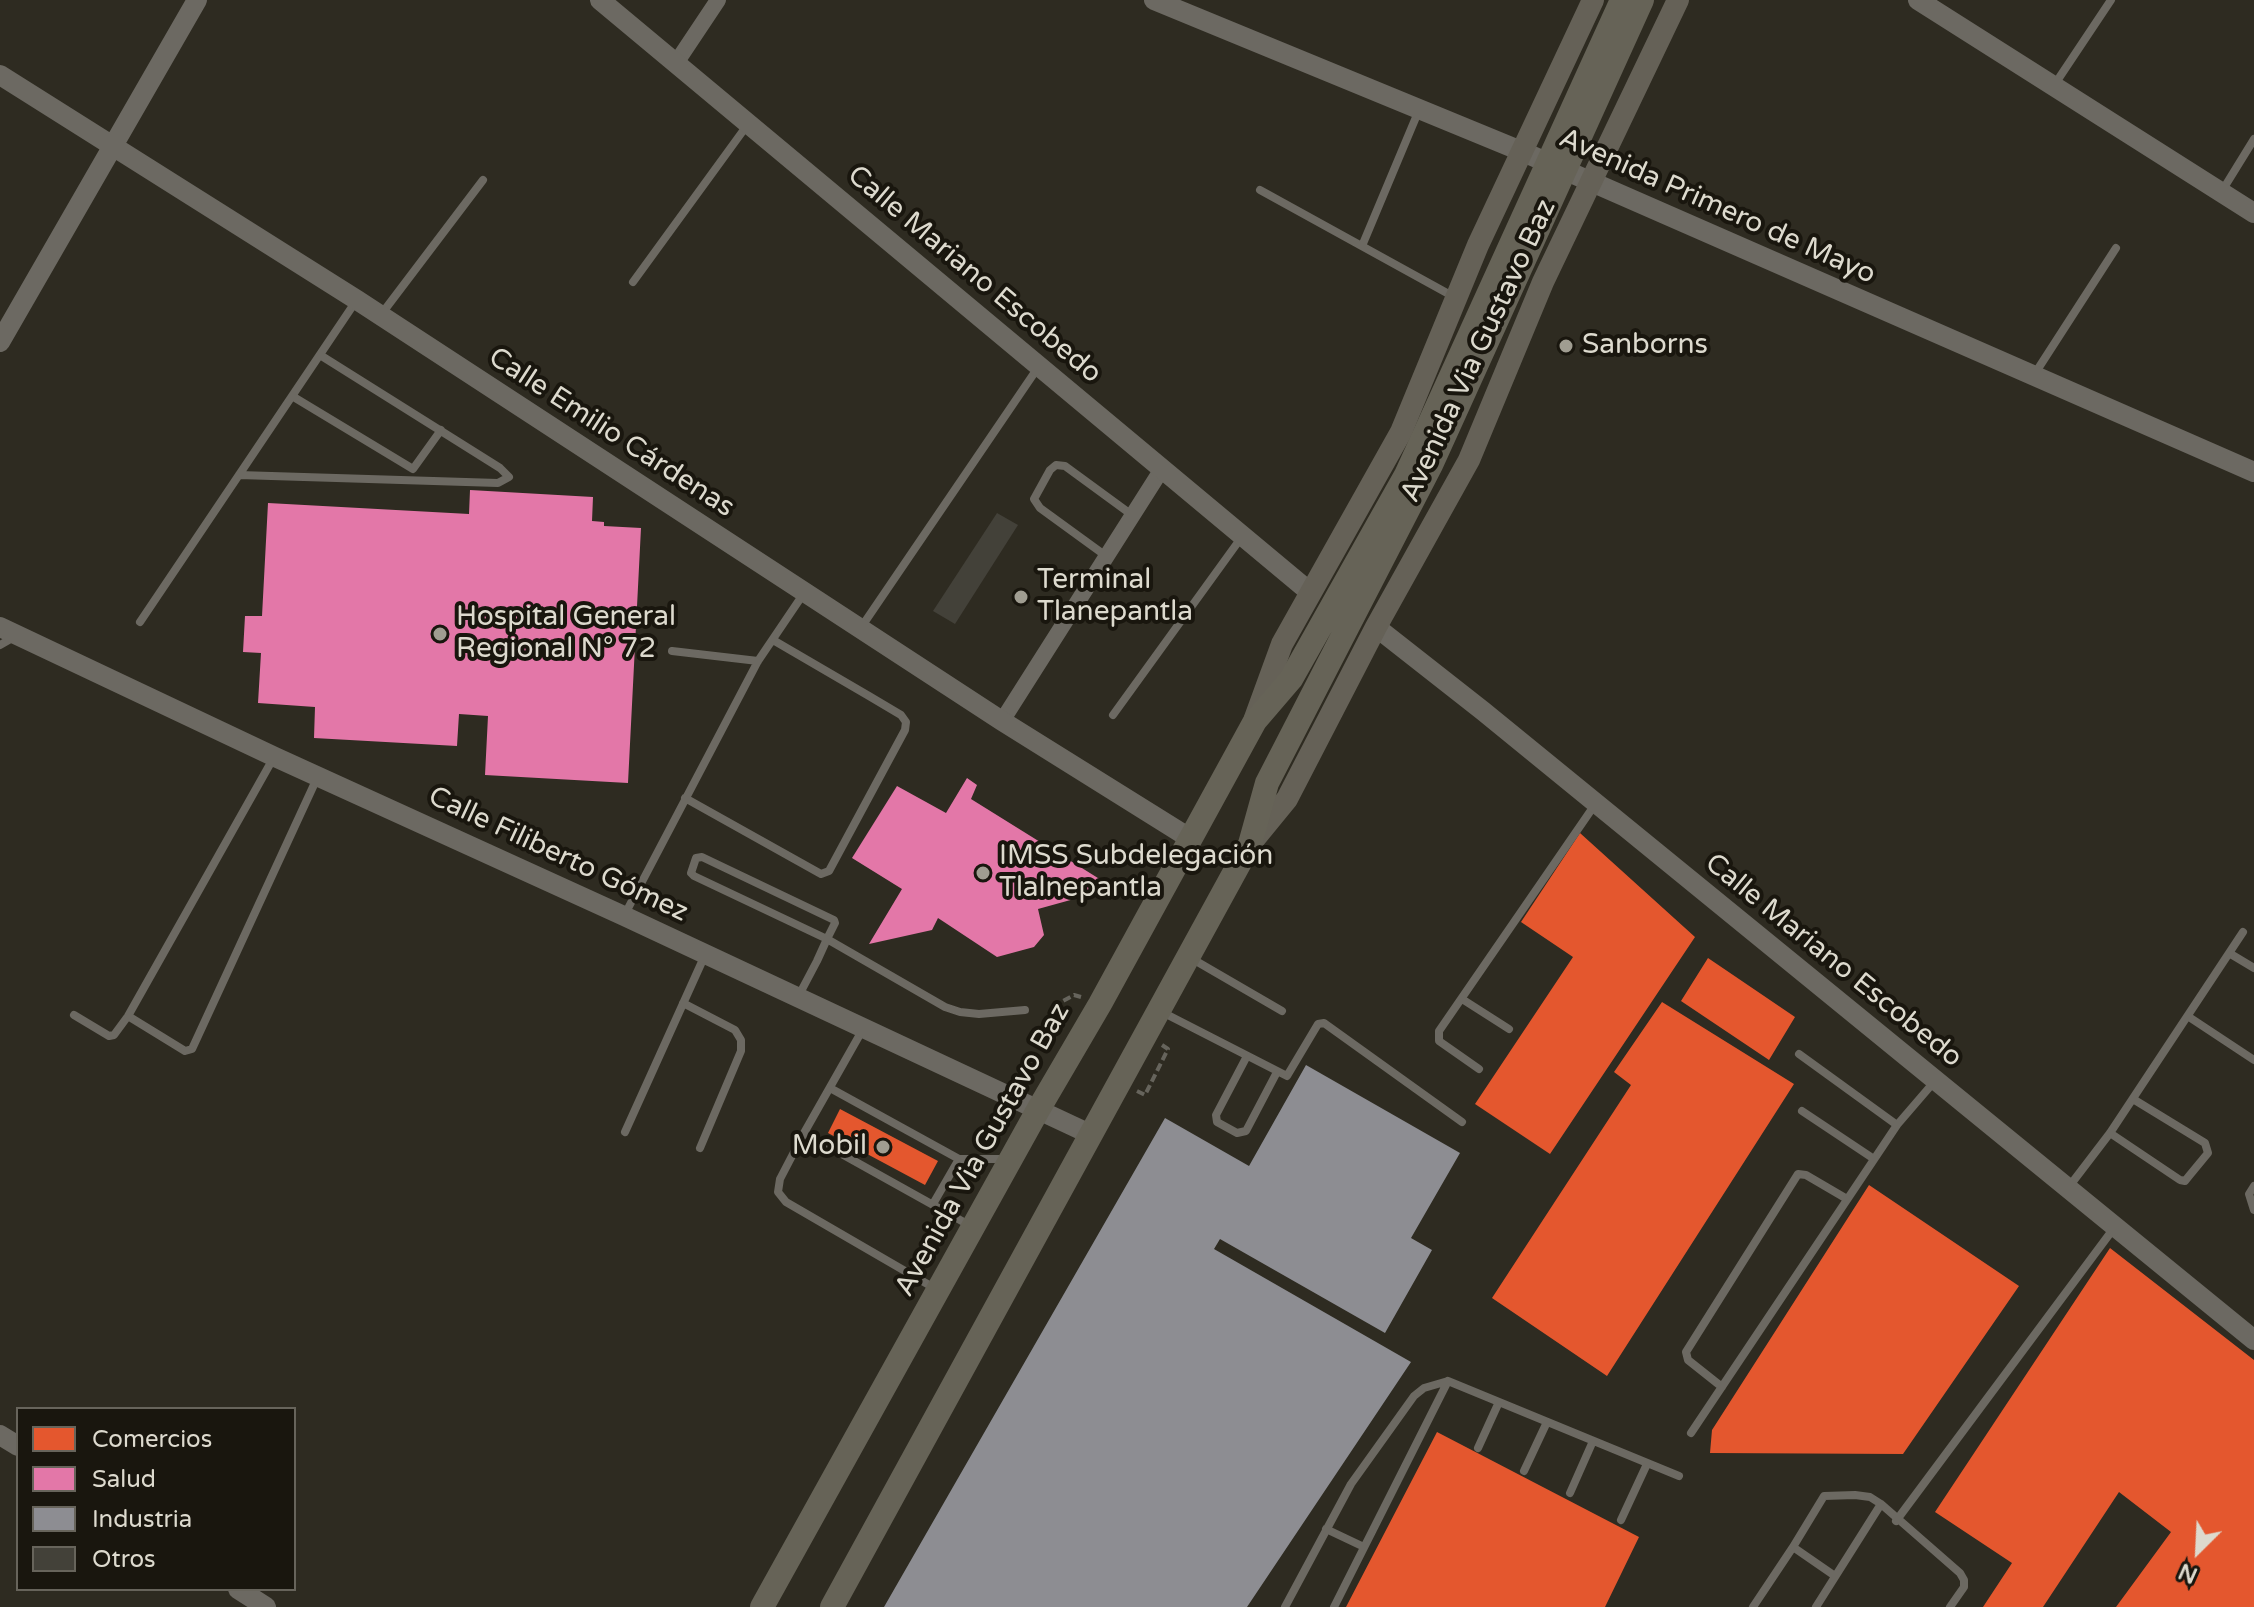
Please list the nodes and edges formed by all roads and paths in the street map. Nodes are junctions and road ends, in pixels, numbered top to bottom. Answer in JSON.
{"nodes":[{"id":1,"x":197,"y":0,"type":"edge"},
{"id":2,"x":600,"y":0,"type":"edge"},
{"id":3,"x":718,"y":0,"type":"edge"},
{"id":4,"x":1154,"y":0,"type":"edge"},
{"id":5,"x":1593,"y":0,"type":"edge"},
{"id":6,"x":1622,"y":0,"type":"edge"},
{"id":7,"x":1642,"y":0,"type":"edge"},
{"id":8,"x":1678,"y":0,"type":"edge"},
{"id":9,"x":1918,"y":0,"type":"edge"},
{"id":10,"x":2111,"y":0,"type":"edge"},
{"id":11,"x":676,"y":63,"type":"junction"},
{"id":12,"x":0,"y":75,"type":"edge"},
{"id":13,"x":2055,"y":85,"type":"junction"},
{"id":14,"x":1419,"y":109,"type":"junction"},
{"id":15,"x":749,"y":124,"type":"junction"},
{"id":16,"x":2254,"y":139,"type":"edge"},
{"id":17,"x":111,"y":147,"type":"junction"},
{"id":18,"x":1521,"y":151,"type":"junction"},
{"id":19,"x":483,"y":180,"type":"dead end"},
{"id":20,"x":1590,"y":182,"type":"junction"},
{"id":21,"x":1260,"y":190,"type":"dead end"},
{"id":22,"x":2222,"y":192,"type":"junction"},
{"id":23,"x":2254,"y":213,"type":"edge"},
{"id":24,"x":1478,"y":245,"type":"junction"},
{"id":25,"x":1362,"y":246,"type":"junction"},
{"id":26,"x":2116,"y":248,"type":"dead end"},
{"id":27,"x":633,"y":282,"type":"dead end"},
{"id":28,"x":1543,"y":282,"type":"junction"},
{"id":29,"x":1456,"y":298,"type":"junction"},
{"id":30,"x":357,"y":300,"type":"junction"},
{"id":31,"x":380,"y":316,"type":"junction"},
{"id":32,"x":0,"y":342,"type":"edge"},
{"id":33,"x":320,"y":355,"type":"junction"},
{"id":34,"x":1039,"y":365,"type":"junction"},
{"id":35,"x":2034,"y":376,"type":"junction"},
{"id":36,"x":292,"y":396,"type":"junction"},
{"id":37,"x":441,"y":430,"type":"junction"},
{"id":38,"x":413,"y":469,"type":"junction"},
{"id":39,"x":1162,"y":469,"type":"junction"},
{"id":40,"x":2254,"y":472,"type":"edge"},
{"id":41,"x":239,"y":475,"type":"junction"},
{"id":42,"x":432,"y":481,"type":"junction"},
{"id":43,"x":1132,"y":515,"type":"junction"},
{"id":44,"x":1242,"y":537,"type":"junction"},
{"id":45,"x":1106,"y":556,"type":"junction"},
{"id":46,"x":805,"y":593,"type":"junction"},
{"id":47,"x":1311,"y":593,"type":"junction"},
{"id":48,"x":140,"y":622,"type":"dead end"},
{"id":49,"x":1376,"y":627,"type":"junction"},
{"id":50,"x":860,"y":629,"type":"junction"},
{"id":51,"x":1330,"y":635,"type":"junction"},
{"id":52,"x":6,"y":636,"type":"edge"},
{"id":53,"x":773,"y":640,"type":"junction"},
{"id":54,"x":672,"y":651,"type":"dead end"},
{"id":55,"x":758,"y":661,"type":"junction"},
{"id":56,"x":1113,"y":715,"type":"dead end"},
{"id":57,"x":1002,"y":721,"type":"junction"},
{"id":58,"x":1255,"y":721,"type":"junction"},
{"id":59,"x":275,"y":757,"type":"junction"},
{"id":60,"x":319,"y":776,"type":"junction"},
{"id":61,"x":685,"y":798,"type":"junction"},
{"id":62,"x":1596,"y":803,"type":"junction"},
{"id":63,"x":1191,"y":839,"type":"junction"},
{"id":64,"x":1250,"y":844,"type":"junction"},
{"id":65,"x":624,"y":916,"type":"junction"},
{"id":66,"x":2243,"y":932,"type":"dead end"},
{"id":67,"x":827,"y":939,"type":"junction"},
{"id":68,"x":2229,"y":953,"type":"junction"},
{"id":69,"x":705,"y":955,"type":"junction"},
{"id":70,"x":1189,"y":957,"type":"junction"},
{"id":71,"x":2254,"y":968,"type":"edge"},
{"id":72,"x":798,"y":998,"type":"junction"},
{"id":73,"x":1462,"y":999,"type":"junction"},
{"id":74,"x":1063,"y":1001,"type":"dead end"},
{"id":75,"x":683,"y":1003,"type":"junction"},
{"id":76,"x":1025,"y":1010,"type":"dead end"},
{"id":77,"x":1160,"y":1011,"type":"junction"},
{"id":78,"x":1282,"y":1011,"type":"dead end"},
{"id":79,"x":74,"y":1015,"type":"dead end"},
{"id":80,"x":128,"y":1016,"type":"junction"},
{"id":81,"x":2189,"y":1017,"type":"junction"},
{"id":82,"x":863,"y":1028,"type":"junction"},
{"id":83,"x":1509,"y":1029,"type":"dead end"},
{"id":84,"x":1053,"y":1049,"type":"dead end"},
{"id":85,"x":1168,"y":1049,"type":"dead end"},
{"id":86,"x":1799,"y":1054,"type":"dead end"},
{"id":87,"x":1247,"y":1056,"type":"junction"},
{"id":88,"x":2254,"y":1060,"type":"edge"},
{"id":89,"x":1479,"y":1069,"type":"dead end"},
{"id":90,"x":1277,"y":1072,"type":"junction"},
{"id":91,"x":1935,"y":1081,"type":"junction"},
{"id":92,"x":830,"y":1088,"type":"junction"},
{"id":93,"x":1132,"y":1089,"type":"dead end"},
{"id":94,"x":2133,"y":1099,"type":"junction"},
{"id":95,"x":1038,"y":1110,"type":"junction"},
{"id":96,"x":1802,"y":1111,"type":"dead end"},
{"id":97,"x":1462,"y":1122,"type":"dead end"},
{"id":98,"x":1897,"y":1125,"type":"junction"},
{"id":99,"x":625,"y":1132,"type":"dead end"},
{"id":100,"x":804,"y":1133,"type":"junction"},
{"id":101,"x":2110,"y":1133,"type":"junction"},
{"id":102,"x":1092,"y":1135,"type":"junction"},
{"id":103,"x":700,"y":1148,"type":"dead end"},
{"id":104,"x":959,"y":1159,"type":"junction"},
{"id":105,"x":1011,"y":1159,"type":"junction"},
{"id":106,"x":1874,"y":1159,"type":"junction"},
{"id":107,"x":2254,"y":1186,"type":"edge"},
{"id":108,"x":2068,"y":1188,"type":"junction"},
{"id":109,"x":1847,"y":1199,"type":"junction"},
{"id":110,"x":933,"y":1204,"type":"junction"},
{"id":111,"x":2254,"y":1210,"type":"edge"},
{"id":112,"x":973,"y":1227,"type":"junction"},
{"id":113,"x":2115,"y":1227,"type":"junction"},
{"id":114,"x":938,"y":1290,"type":"junction"},
{"id":115,"x":2254,"y":1340,"type":"edge"},
{"id":116,"x":1448,"y":1381,"type":"junction"},
{"id":117,"x":1722,"y":1387,"type":"junction"},
{"id":118,"x":1499,"y":1402,"type":"junction"},
{"id":119,"x":1547,"y":1422,"type":"junction"},
{"id":120,"x":1691,"y":1433,"type":"dead end"},
{"id":121,"x":1593,"y":1441,"type":"junction"},
{"id":122,"x":1478,"y":1448,"type":"dead end"},
{"id":123,"x":1647,"y":1464,"type":"junction"},
{"id":124,"x":1524,"y":1471,"type":"dead end"},
{"id":125,"x":1679,"y":1476,"type":"dead end"},
{"id":126,"x":1570,"y":1493,"type":"dead end"},
{"id":127,"x":1881,"y":1504,"type":"junction"},
{"id":128,"x":1621,"y":1520,"type":"dead end"},
{"id":129,"x":1896,"y":1521,"type":"junction"},
{"id":130,"x":1326,"y":1529,"type":"junction"},
{"id":131,"x":1364,"y":1547,"type":"junction"},
{"id":132,"x":1793,"y":1547,"type":"junction"},
{"id":133,"x":1835,"y":1576,"type":"junction"},
{"id":134,"x":241,"y":1591,"type":"edge"},
{"id":135,"x":266,"y":1607,"type":"edge"},
{"id":136,"x":762,"y":1607,"type":"edge"},
{"id":137,"x":832,"y":1607,"type":"edge"},
{"id":138,"x":1285,"y":1607,"type":"edge"},
{"id":139,"x":1334,"y":1607,"type":"edge"},
{"id":140,"x":1753,"y":1607,"type":"edge"},
{"id":141,"x":1816,"y":1607,"type":"edge"},
{"id":142,"x":1950,"y":1607,"type":"edge"}],
"edges":[{"from":1,"to":17,"type":"street"},
{"from":2,"to":11,"type":"street","name":"Calle Mariano Escobedo"},
{"from":3,"to":11,"type":"street"},
{"from":4,"to":14,"type":"street","name":"Avenida Primero de Mayo"},
{"from":5,"to":18,"type":"main road","name":"Avenida Via Gustavo Baz"},
{"from":6,"to":51,"type":"main road","name":"Avenida Via Gustavo Baz"},
{"from":7,"to":51,"type":"main road","name":"Avenida Via Gustavo Baz"},
{"from":8,"to":20,"type":"main road","name":"Avenida Via Gustavo Baz"},
{"from":9,"to":13,"type":"street"},
{"from":10,"to":13,"type":"lane"},
{"from":11,"to":15,"type":"street","name":"Calle Mariano Escobedo"},
{"from":12,"to":17,"type":"street","name":"Calle Emilio Cárdenas"},
{"from":13,"to":22,"type":"street"},
{"from":14,"to":18,"type":"street","name":"Avenida Primero de Mayo"},
{"from":14,"to":25,"type":"lane"},
{"from":15,"to":27,"type":"lane"},
{"from":15,"to":34,"type":"street","name":"Calle Mariano Escobedo"},
{"from":16,"to":22,"type":"lane"},
{"from":17,"to":30,"type":"street","name":"Calle Emilio Cárdenas"},
{"from":17,"to":32,"type":"street"},
{"from":18,"to":20,"type":"street","name":"Avenida Primero de Mayo"},
{"from":18,"to":24,"type":"main road","name":"Avenida Via Gustavo Baz"},
{"from":19,"to":31,"type":"lane"},
{"from":20,"to":28,"type":"main road","name":"Avenida Via Gustavo Baz"},
{"from":20,"to":35,"type":"street","name":"Avenida Primero de Mayo"},
{"from":21,"to":25,"type":"lane"},
{"from":22,"to":23,"type":"street"},
{"from":24,"to":28,"type":"main road"},
{"from":24,"to":29,"type":"main road","name":"Avenida Via Gustavo Baz"},
{"from":25,"to":29,"type":"lane"},
{"from":26,"to":35,"type":"lane"},
{"from":28,"to":49,"type":"main road","name":"Avenida Via Gustavo Baz"},
{"from":29,"to":47,"type":"main road","name":"Avenida Via Gustavo Baz"},
{"from":30,"to":31,"type":"street","name":"Calle Emilio Cárdenas"},
{"from":30,"to":33,"type":"lane"},
{"from":31,"to":46,"type":"street","name":"Calle Emilio Cárdenas"},
{"from":33,"to":36,"type":"lane"},
{"from":33,"to":37,"type":"lane"},
{"from":34,"to":39,"type":"street","name":"Calle Mariano Escobedo"},
{"from":34,"to":50,"type":"lane"},
{"from":35,"to":40,"type":"street","name":"Avenida Primero de Mayo"},
{"from":36,"to":38,"type":"lane"},
{"from":36,"to":41,"type":"lane"},
{"from":37,"to":38,"type":"lane"},
{"from":37,"to":42,"type":"lane"},
{"from":38,"to":42,"type":"lane"},
{"from":39,"to":43,"type":"street"},
{"from":39,"to":44,"type":"street","name":"Calle Mariano Escobedo"},
{"from":41,"to":42,"type":"lane"},
{"from":41,"to":48,"type":"lane"},
{"from":43,"to":45,"type":"street"},
{"from":43,"to":45,"type":"lane"},
{"from":44,"to":47,"type":"street","name":"Calle Mariano Escobedo"},
{"from":44,"to":56,"type":"lane"},
{"from":45,"to":57,"type":"street"},
{"from":46,"to":50,"type":"street","name":"Calle Emilio Cárdenas"},
{"from":46,"to":53,"type":"lane"},
{"from":47,"to":58,"type":"main road","name":"Avenida Via Gustavo Baz"},
{"from":49,"to":62,"type":"street","name":"Calle Mariano Escobedo"},
{"from":49,"to":64,"type":"main road","name":"Avenida Via Gustavo Baz"},
{"from":50,"to":57,"type":"street","name":"Calle Emilio Cárdenas"},
{"from":51,"to":58,"type":"main road","name":"Avenida Via Gustavo Baz"},
{"from":51,"to":64,"type":"main road","name":"Avenida Via Gustavo Baz"},
{"from":52,"to":59,"type":"street","name":"Calle Filiberto Gómez"},
{"from":53,"to":55,"type":"lane"},
{"from":53,"to":61,"type":"lane"},
{"from":54,"to":55,"type":"lane"},
{"from":55,"to":61,"type":"lane"},
{"from":57,"to":63,"type":"street","name":"Calle Emilio Cárdenas"},
{"from":58,"to":63,"type":"main road","name":"Avenida Via Gustavo Baz"},
{"from":59,"to":60,"type":"street","name":"Calle Filiberto Gómez"},
{"from":59,"to":80,"type":"lane"},
{"from":60,"to":65,"type":"street","name":"Calle Filiberto Gómez"},
{"from":60,"to":80,"type":"lane"},
{"from":61,"to":65,"type":"lane"},
{"from":62,"to":73,"type":"lane"},
{"from":62,"to":91,"type":"street","name":"Calle Mariano Escobedo"},
{"from":63,"to":95,"type":"main road","name":"Avenida Via Gustavo Baz"},
{"from":64,"to":70,"type":"main road","name":"Avenida Via Gustavo Baz"},
{"from":65,"to":69,"type":"street","name":"Calle Filiberto Gómez"},
{"from":66,"to":68,"type":"lane"},
{"from":67,"to":67,"type":"lane"},
{"from":67,"to":72,"type":"lane"},
{"from":67,"to":76,"type":"lane"},
{"from":68,"to":71,"type":"lane"},
{"from":68,"to":81,"type":"lane"},
{"from":69,"to":72,"type":"street","name":"Calle Filiberto Gómez"},
{"from":69,"to":75,"type":"lane"},
{"from":70,"to":77,"type":"main road","name":"Avenida Via Gustavo Baz"},
{"from":70,"to":78,"type":"lane"},
{"from":72,"to":82,"type":"street","name":"Calle Filiberto Gómez"},
{"from":73,"to":83,"type":"lane"},
{"from":73,"to":89,"type":"lane"},
{"from":74,"to":84,"type":"path"},
{"from":75,"to":99,"type":"lane"},
{"from":75,"to":103,"type":"lane"},
{"from":77,"to":87,"type":"lane"},
{"from":77,"to":102,"type":"main road","name":"Avenida Via Gustavo Baz"},
{"from":79,"to":80,"type":"lane"},
{"from":81,"to":88,"type":"lane"},
{"from":81,"to":94,"type":"lane"},
{"from":82,"to":92,"type":"lane"},
{"from":82,"to":95,"type":"street","name":"Calle Filiberto Gómez"},
{"from":85,"to":93,"type":"path"},
{"from":86,"to":98,"type":"lane"},
{"from":87,"to":90,"type":"lane"},
{"from":87,"to":90,"type":"lane"},
{"from":90,"to":97,"type":"lane"},
{"from":91,"to":98,"type":"lane"},
{"from":91,"to":108,"type":"street","name":"Calle Mariano Escobedo"},
{"from":92,"to":100,"type":"lane"},
{"from":92,"to":104,"type":"lane"},
{"from":94,"to":101,"type":"lane"},
{"from":94,"to":101,"type":"lane"},
{"from":95,"to":102,"type":"street","name":"Calle Filiberto Gómez"},
{"from":95,"to":105,"type":"main road","name":"Avenida Via Gustavo Baz"},
{"from":96,"to":106,"type":"lane"},
{"from":98,"to":106,"type":"lane"},
{"from":100,"to":110,"type":"lane"},
{"from":100,"to":114,"type":"lane"},
{"from":101,"to":108,"type":"lane"},
{"from":102,"to":137,"type":"main road","name":"Avenida Via Gustavo Baz"},
{"from":104,"to":105,"type":"lane"},
{"from":104,"to":110,"type":"lane"},
{"from":105,"to":112,"type":"main road","name":"Avenida Via Gustavo Baz"},
{"from":106,"to":109,"type":"lane"},
{"from":107,"to":111,"type":"lane"},
{"from":108,"to":113,"type":"street","name":"Calle Mariano Escobedo"},
{"from":109,"to":117,"type":"lane"},
{"from":109,"to":117,"type":"lane"},
{"from":110,"to":112,"type":"lane"},
{"from":112,"to":114,"type":"main road","name":"Avenida Via Gustavo Baz"},
{"from":113,"to":115,"type":"street","name":"Calle Mariano Escobedo"},
{"from":113,"to":129,"type":"lane"},
{"from":114,"to":136,"type":"main road","name":"Avenida Via Gustavo Baz"},
{"from":116,"to":118,"type":"lane"},
{"from":116,"to":130,"type":"lane"},
{"from":116,"to":131,"type":"lane"},
{"from":117,"to":120,"type":"lane"},
{"from":118,"to":119,"type":"lane"},
{"from":118,"to":122,"type":"lane"},
{"from":119,"to":121,"type":"lane"},
{"from":119,"to":124,"type":"lane"},
{"from":121,"to":123,"type":"lane"},
{"from":121,"to":126,"type":"lane"},
{"from":123,"to":125,"type":"lane"},
{"from":123,"to":128,"type":"lane"},
{"from":127,"to":129,"type":"lane"},
{"from":127,"to":132,"type":"lane"},
{"from":127,"to":133,"type":"lane"},
{"from":129,"to":142,"type":"lane"},
{"from":130,"to":131,"type":"lane"},
{"from":130,"to":138,"type":"lane"},
{"from":131,"to":139,"type":"lane"},
{"from":132,"to":133,"type":"lane"},
{"from":132,"to":140,"type":"lane"},
{"from":133,"to":141,"type":"lane"},
{"from":134,"to":135,"type":"street"}]}
